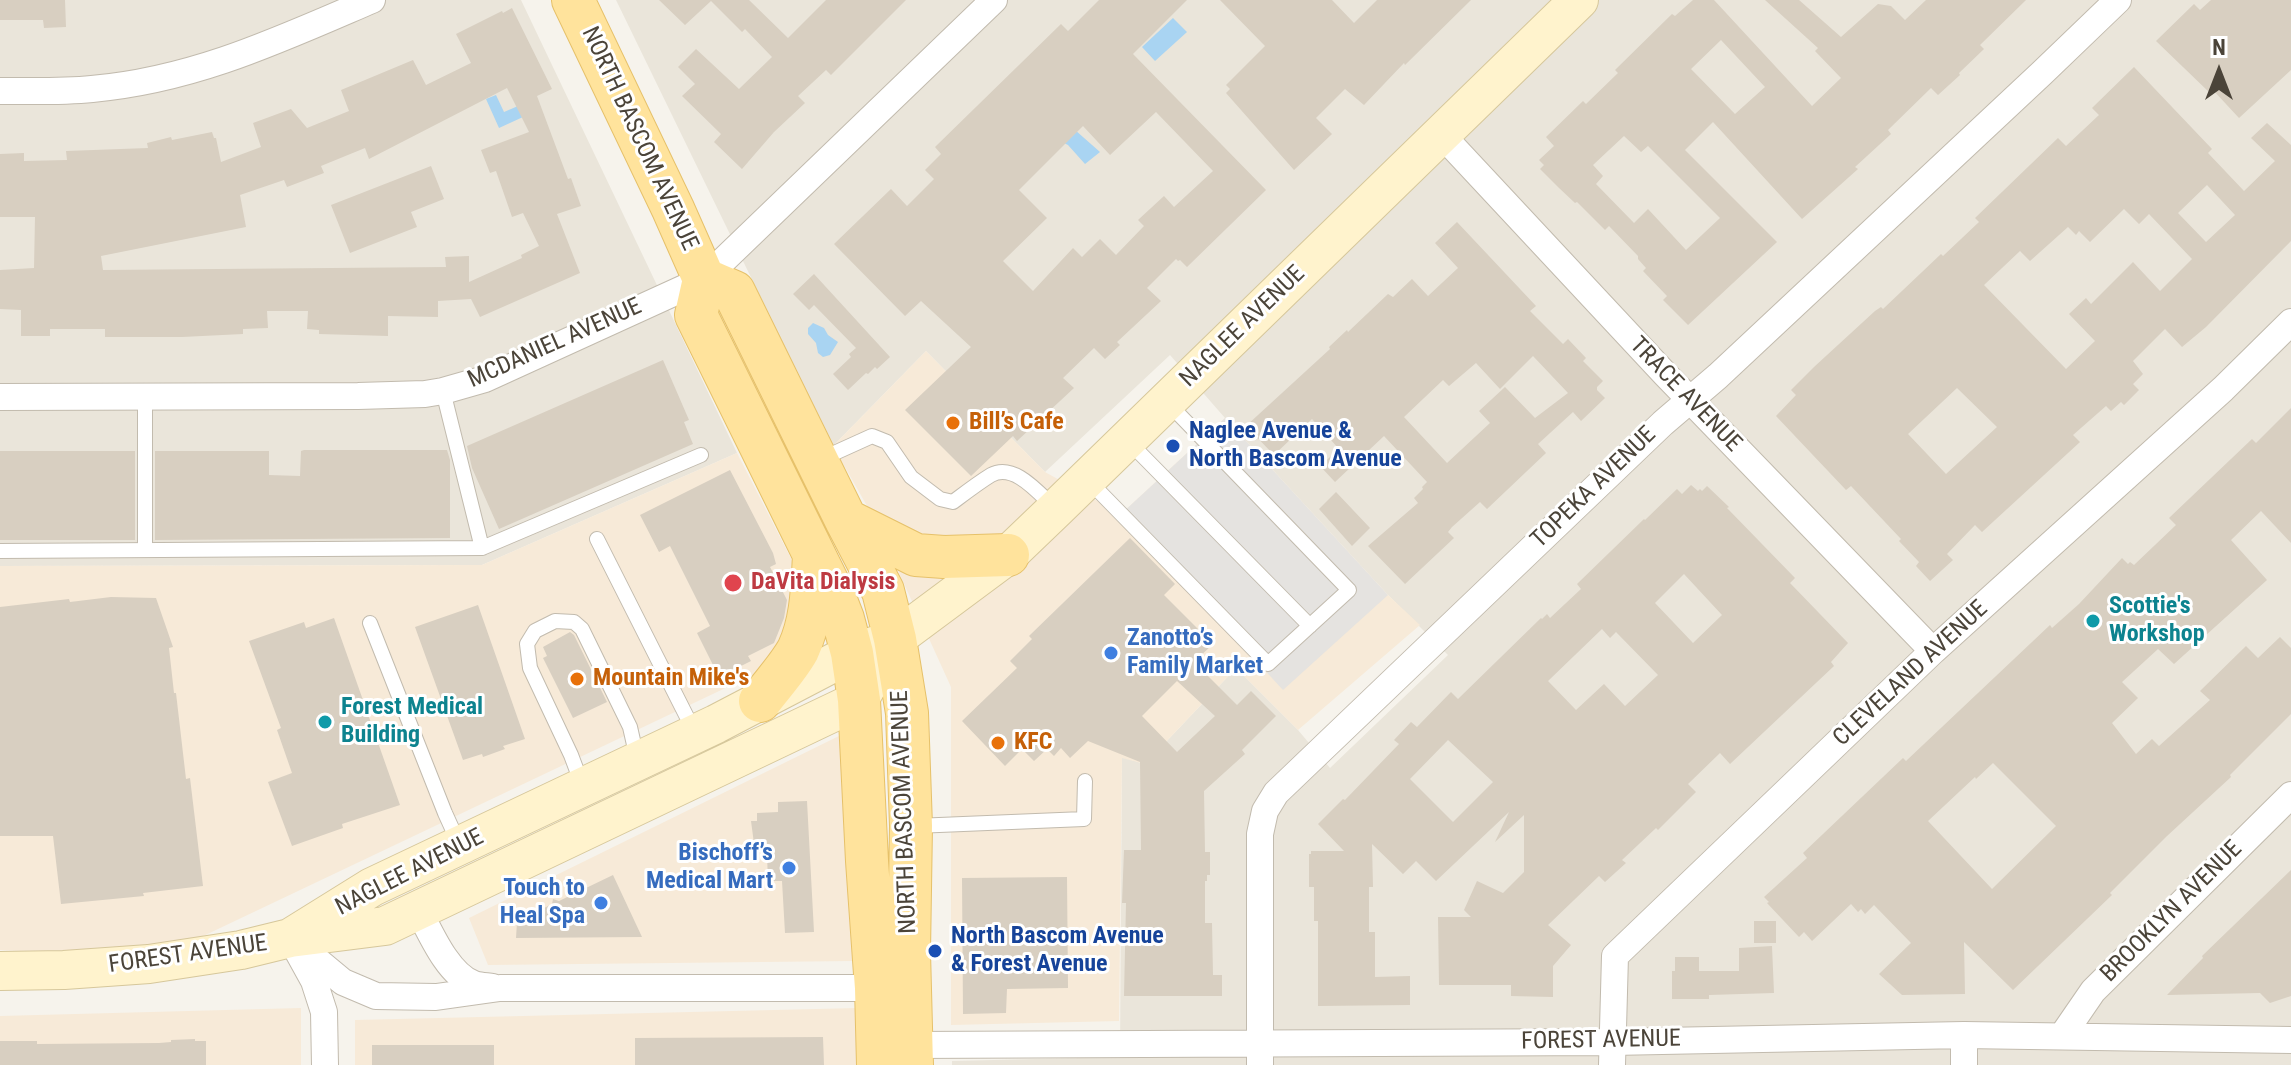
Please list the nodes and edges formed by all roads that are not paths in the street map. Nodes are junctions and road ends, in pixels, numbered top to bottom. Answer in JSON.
{"nodes":[{"id":1,"x":372,"y":0,"type":"edge"},
{"id":2,"x":573,"y":0,"type":"edge"},
{"id":3,"x":994,"y":0,"type":"edge"},
{"id":4,"x":1579,"y":0,"type":"edge"},
{"id":5,"x":2118,"y":0,"type":"edge"},
{"id":6,"x":0,"y":91,"type":"edge"},
{"id":7,"x":1441,"y":134,"type":"junction"},
{"id":8,"x":704,"y":279,"type":"junction"},
{"id":9,"x":2291,"y":322,"type":"edge"},
{"id":10,"x":443,"y":391,"type":"junction"},
{"id":11,"x":145,"y":396,"type":"junction"},
{"id":12,"x":0,"y":397,"type":"edge"},
{"id":13,"x":1690,"y":400,"type":"junction"},
{"id":14,"x":1167,"y":402,"type":"junction"},
{"id":15,"x":1127,"y":441,"type":"junction"},
{"id":16,"x":701,"y":455,"type":"dead end"},
{"id":17,"x":817,"y":462,"type":"junction"},
{"id":18,"x":1087,"y":479,"type":"junction"},
{"id":19,"x":1056,"y":509,"type":"junction"},
{"id":20,"x":846,"y":520,"type":"junction"},
{"id":21,"x":597,"y":539,"type":"dead end"},
{"id":22,"x":482,"y":548,"type":"junction"},
{"id":23,"x":145,"y":550,"type":"junction"},
{"id":24,"x":0,"y":551,"type":"edge"},
{"id":25,"x":814,"y":554,"type":"junction"},
{"id":26,"x":1008,"y":555,"type":"junction"},
{"id":27,"x":370,"y":623,"type":"dead end"},
{"id":28,"x":1310,"y":626,"type":"junction"},
{"id":29,"x":895,"y":639,"type":"junction"},
{"id":30,"x":1933,"y":651,"type":"junction"},
{"id":31,"x":852,"y":653,"type":"junction"},
{"id":32,"x":859,"y":700,"type":"junction"},
{"id":33,"x":760,"y":701,"type":"junction"},
{"id":34,"x":695,"y":734,"type":"junction"},
{"id":35,"x":638,"y":760,"type":"junction"},
{"id":36,"x":1085,"y":781,"type":"dead end"},
{"id":37,"x":583,"y":787,"type":"junction"},
{"id":38,"x":2291,"y":795,"type":"edge"},
{"id":39,"x":911,"y":826,"type":"junction"},
{"id":40,"x":460,"y":846,"type":"junction"},
{"id":41,"x":418,"y":909,"type":"junction"},
{"id":42,"x":290,"y":938,"type":"junction"},
{"id":43,"x":0,"y":971,"type":"edge"},
{"id":44,"x":500,"y":988,"type":"junction"},
{"id":45,"x":876,"y":988,"type":"junction"},
{"id":46,"x":1964,"y":1035,"type":"junction"},
{"id":47,"x":2062,"y":1036,"type":"junction"},
{"id":48,"x":2291,"y":1040,"type":"edge"},
{"id":49,"x":1260,"y":1054,"type":"edge"},
{"id":50,"x":1612,"y":1054,"type":"edge"},
{"id":51,"x":901,"y":1058,"type":"edge"},
{"id":52,"x":325,"y":1065,"type":"edge"},
{"id":53,"x":1964,"y":1065,"type":"edge"}],
"edges":[{"from":1,"to":6,"type":"street"},
{"from":2,"to":8,"type":"main road","name":"NORTH BASCOM AVENUE"},
{"from":3,"to":8,"type":"street","name":"MCDANIEL AVENUE"},
{"from":4,"to":7,"type":"main road","name":"NAGLEE AVENUE"},
{"from":5,"to":13,"type":"street","name":"TOPEKA AVENUE"},
{"from":7,"to":13,"type":"street","name":"TRACE AVENUE"},
{"from":7,"to":14,"type":"main road","name":"NAGLEE AVENUE"},
{"from":8,"to":10,"type":"street","name":"MCDANIEL AVENUE"},
{"from":8,"to":17,"type":"main road","name":"NORTH BASCOM AVENUE"},
{"from":8,"to":25,"type":"main road","name":"NORTH BASCOM AVENUE"},
{"from":9,"to":30,"type":"street","name":"CLEVELAND AVENUE"},
{"from":10,"to":11,"type":"street","name":"MCDANIEL AVENUE"},
{"from":10,"to":22,"type":"lane"},
{"from":11,"to":12,"type":"street","name":"MCDANIEL AVENUE"},
{"from":11,"to":23,"type":"lane"},
{"from":13,"to":30,"type":"street","name":"TRACE AVENUE"},
{"from":13,"to":49,"type":"street","name":"TOPEKA AVENUE"},
{"from":14,"to":15,"type":"main road","name":"NAGLEE AVENUE"},
{"from":14,"to":28,"type":"lane"},
{"from":15,"to":18,"type":"main road","name":"NAGLEE AVENUE"},
{"from":15,"to":28,"type":"lane"},
{"from":16,"to":22,"type":"lane"},
{"from":17,"to":19,"type":"lane"},
{"from":17,"to":20,"type":"main road","name":"NORTH BASCOM AVENUE"},
{"from":18,"to":19,"type":"main road","name":"NAGLEE AVENUE"},
{"from":18,"to":28,"type":"lane"},
{"from":19,"to":26,"type":"main road","name":"NAGLEE AVENUE"},
{"from":20,"to":26,"type":"main road"},
{"from":20,"to":29,"type":"main road","name":"NORTH BASCOM AVENUE"},
{"from":21,"to":34,"type":"lane"},
{"from":22,"to":23,"type":"lane"},
{"from":23,"to":24,"type":"lane"},
{"from":25,"to":31,"type":"main road","name":"NORTH BASCOM AVENUE"},
{"from":25,"to":33,"type":"main road"},
{"from":26,"to":29,"type":"main road","name":"NAGLEE AVENUE"},
{"from":27,"to":40,"type":"lane"},
{"from":29,"to":31,"type":"main road","name":"NAGLEE AVENUE"},
{"from":29,"to":32,"type":"main road","name":"NAGLEE AVENUE"},
{"from":29,"to":39,"type":"main road","name":"NORTH BASCOM AVENUE"},
{"from":30,"to":50,"type":"street","name":"CLEVELAND AVENUE"},
{"from":31,"to":32,"type":"main road","name":"NORTH BASCOM AVENUE"},
{"from":31,"to":33,"type":"main road","name":"NAGLEE AVENUE"},
{"from":32,"to":41,"type":"main road","name":"NAGLEE AVENUE"},
{"from":32,"to":45,"type":"main road","name":"NORTH BASCOM AVENUE"},
{"from":33,"to":34,"type":"main road","name":"NAGLEE AVENUE"},
{"from":34,"to":35,"type":"main road","name":"NAGLEE AVENUE"},
{"from":35,"to":37,"type":"main road","name":"NAGLEE AVENUE"},
{"from":35,"to":37,"type":"lane"},
{"from":36,"to":39,"type":"lane"},
{"from":37,"to":40,"type":"main road","name":"NAGLEE AVENUE"},
{"from":38,"to":47,"type":"street","name":"BROOKLYN AVENUE"},
{"from":39,"to":51,"type":"main road","name":"NORTH BASCOM AVENUE"},
{"from":40,"to":42,"type":"main road","name":"NAGLEE AVENUE"},
{"from":41,"to":42,"type":"main road","name":"NAGLEE AVENUE"},
{"from":41,"to":44,"type":"street","name":"FOREST AVENUE"},
{"from":42,"to":43,"type":"main road","name":"FOREST AVENUE"},
{"from":42,"to":44,"type":"street","name":"FOREST AVENUE"},
{"from":42,"to":52,"type":"street"},
{"from":44,"to":45,"type":"street","name":"FOREST AVENUE"},
{"from":45,"to":51,"type":"main road","name":"NORTH BASCOM AVENUE"},
{"from":46,"to":47,"type":"street","name":"FOREST AVENUE"},
{"from":46,"to":50,"type":"street","name":"FOREST AVENUE"},
{"from":46,"to":53,"type":"street"},
{"from":47,"to":48,"type":"street","name":"FOREST AVENUE"},
{"from":49,"to":50,"type":"street","name":"FOREST AVENUE"},
{"from":49,"to":51,"type":"street","name":"FOREST AVENUE"}]}
